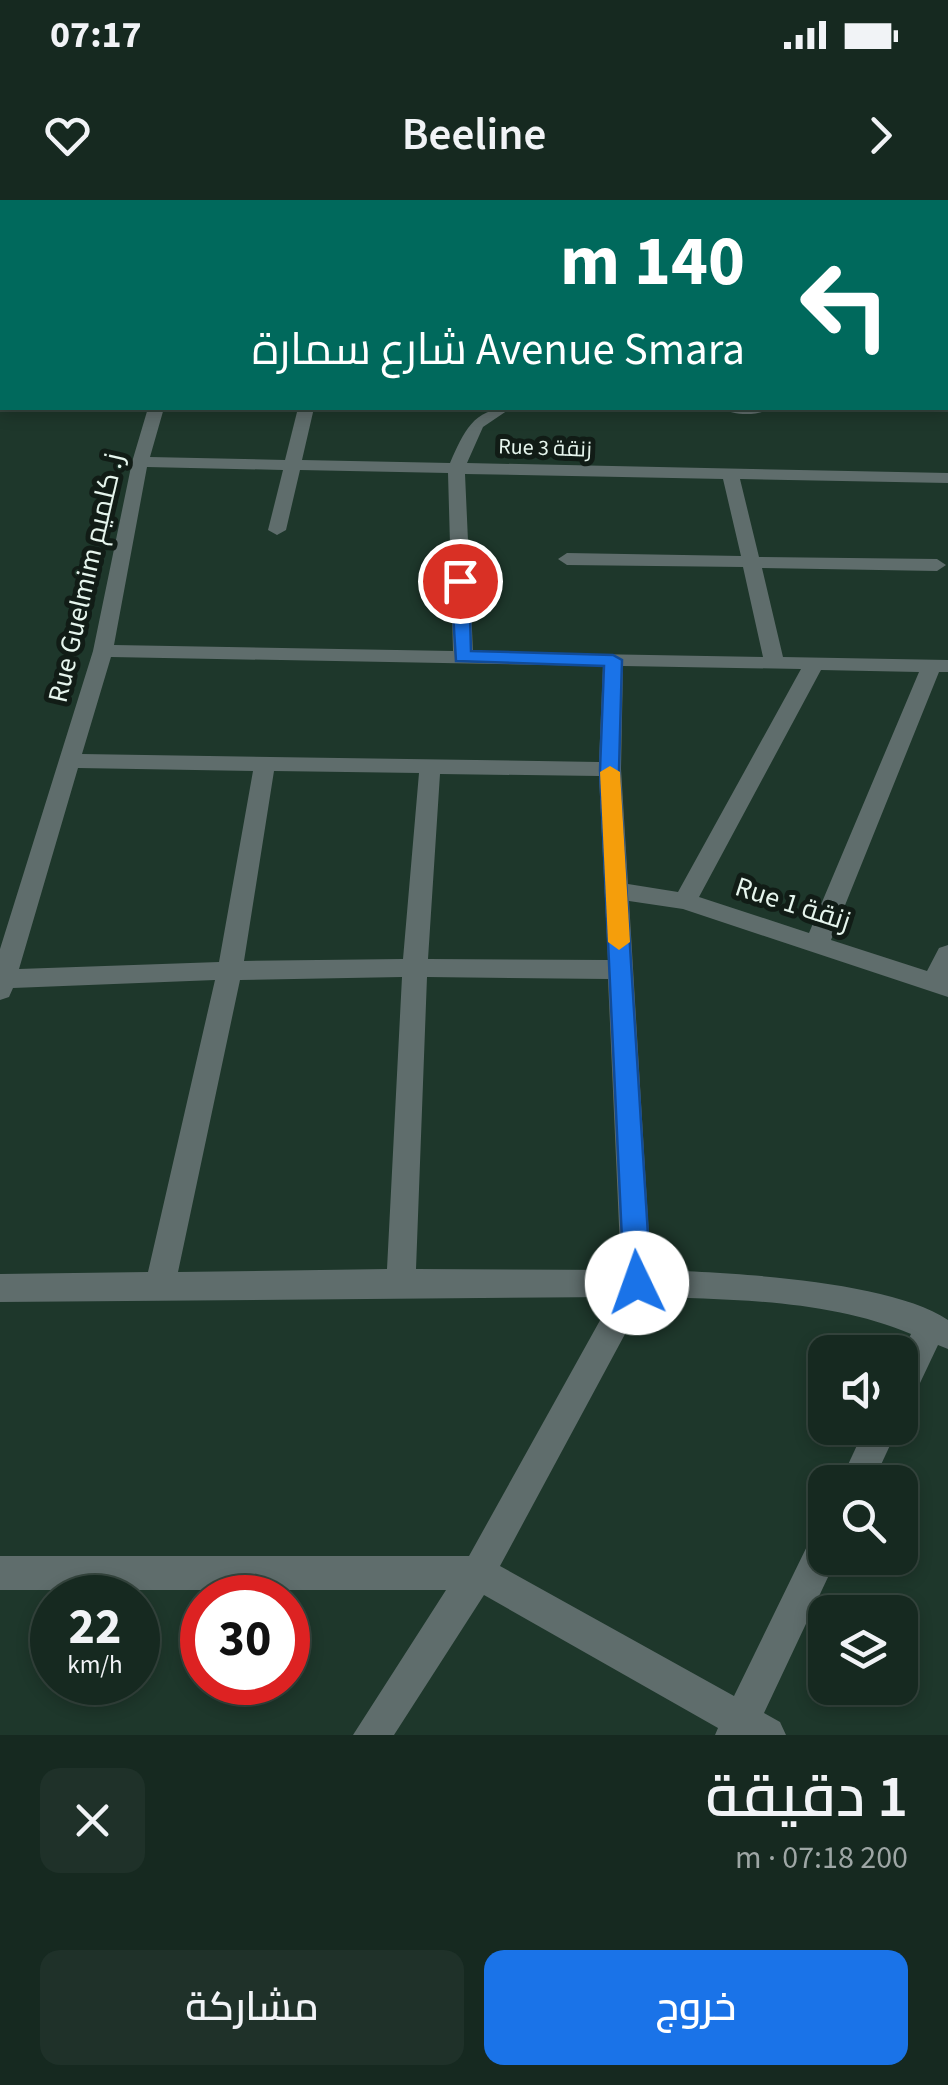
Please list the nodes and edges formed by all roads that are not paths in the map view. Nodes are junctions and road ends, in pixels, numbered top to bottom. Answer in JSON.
{"nodes":[{"id":1,"x":155,"y":410,"type":"edge"},
{"id":2,"x":306,"y":410,"type":"edge"},
{"id":3,"x":500,"y":410,"type":"edge"},
{"id":4,"x":140,"y":462,"type":"junction"},
{"id":5,"x":292,"y":465,"type":"junction"},
{"id":6,"x":456,"y":468,"type":"junction"},
{"id":7,"x":731,"y":476,"type":"junction"},
{"id":8,"x":948,"y":478,"type":"edge"},
{"id":9,"x":277,"y":530,"type":"dead end"},
{"id":10,"x":567,"y":559,"type":"dead end"},
{"id":11,"x":750,"y":559,"type":"junction"},
{"id":12,"x":936,"y":565,"type":"dead end"},
{"id":13,"x":103,"y":651,"type":"junction"},
{"id":14,"x":462,"y":657,"type":"junction"},
{"id":15,"x":613,"y":660,"type":"junction"},
{"id":16,"x":774,"y":664,"type":"junction"},
{"id":17,"x":813,"y":665,"type":"junction"},
{"id":18,"x":939,"y":666,"type":"edge"},
{"id":19,"x":70,"y":761,"type":"junction"},
{"id":20,"x":266,"y":762,"type":"junction"},
{"id":21,"x":430,"y":766,"type":"junction"},
{"id":22,"x":610,"y":770,"type":"junction"},
{"id":23,"x":616,"y":890,"type":"junction"},
{"id":24,"x":685,"y":900,"type":"junction"},
{"id":25,"x":817,"y":944,"type":"junction"},
{"id":26,"x":948,"y":954,"type":"edge"},
{"id":27,"x":415,"y":965,"type":"junction"},
{"id":28,"x":230,"y":968,"type":"junction"},
{"id":29,"x":621,"y":970,"type":"junction"},
{"id":30,"x":2,"y":984,"type":"edge"},
{"id":31,"x":941,"y":985,"type":"edge"},
{"id":32,"x":401,"y":1282,"type":"junction"},
{"id":33,"x":637,"y":1283,"type":"junction"},
{"id":34,"x":160,"y":1285,"type":"junction"},
{"id":35,"x":0,"y":1288,"type":"edge"},
{"id":36,"x":940,"y":1330,"type":"edge"},
{"id":37,"x":918,"y":1363,"type":"edge"},
{"id":38,"x":0,"y":1572,"type":"edge"},
{"id":39,"x":478,"y":1573,"type":"junction"},
{"id":40,"x":813,"y":1575,"type":"edge"},
{"id":41,"x":748,"y":1729,"type":"edge"},
{"id":42,"x":372,"y":1735,"type":"edge"}],
"edges":[{"from":1,"to":4,"type":"street","name":"Rue Guelmim ز. كلميم"},
{"from":2,"to":5,"type":"street"},
{"from":3,"to":6,"type":"street"},
{"from":4,"to":5,"type":"street","name":"Rue 3 زنقة"},
{"from":4,"to":13,"type":"street","name":"Rue Guelmim ز. كلميم"},
{"from":5,"to":6,"type":"street","name":"Rue 3 زنقة"},
{"from":5,"to":9,"type":"street"},
{"from":6,"to":7,"type":"street","name":"Rue 3 زنقة"},
{"from":6,"to":14,"type":"street"},
{"from":7,"to":8,"type":"street","name":"Rue 3 زنقة"},
{"from":7,"to":11,"type":"street"},
{"from":10,"to":11,"type":"street"},
{"from":11,"to":12,"type":"street"},
{"from":11,"to":16,"type":"street"},
{"from":13,"to":14,"type":"street"},
{"from":13,"to":19,"type":"street","name":"Rue Guelmim ز. كلميم"},
{"from":14,"to":15,"type":"street"},
{"from":15,"to":16,"type":"street"},
{"from":15,"to":22,"type":"street"},
{"from":16,"to":17,"type":"street"},
{"from":17,"to":18,"type":"street"},
{"from":17,"to":24,"type":"street"},
{"from":18,"to":25,"type":"street"},
{"from":19,"to":20,"type":"street"},
{"from":19,"to":30,"type":"street","name":"Rue Guelmim ز. كلميم"},
{"from":20,"to":21,"type":"street"},
{"from":20,"to":28,"type":"street"},
{"from":21,"to":22,"type":"street"},
{"from":21,"to":27,"type":"street"},
{"from":22,"to":23,"type":"street"},
{"from":23,"to":24,"type":"street","name":"Rue 1 زنقة"},
{"from":23,"to":29,"type":"street"},
{"from":24,"to":25,"type":"street","name":"Rue 1 زنقة"},
{"from":25,"to":31,"type":"street","name":"Rue 1 زنقة"},
{"from":26,"to":31,"type":"street"},
{"from":27,"to":28,"type":"street"},
{"from":27,"to":29,"type":"street"},
{"from":27,"to":32,"type":"street"},
{"from":28,"to":30,"type":"street"},
{"from":28,"to":34,"type":"street"},
{"from":29,"to":33,"type":"street"},
{"from":32,"to":33,"type":"street"},
{"from":32,"to":34,"type":"street"},
{"from":33,"to":36,"type":"street"},
{"from":33,"to":39,"type":"street"},
{"from":34,"to":35,"type":"street"},
{"from":36,"to":37,"type":"street"},
{"from":38,"to":39,"type":"street"},
{"from":39,"to":41,"type":"street"},
{"from":39,"to":42,"type":"street"},
{"from":40,"to":41,"type":"street"}]}
